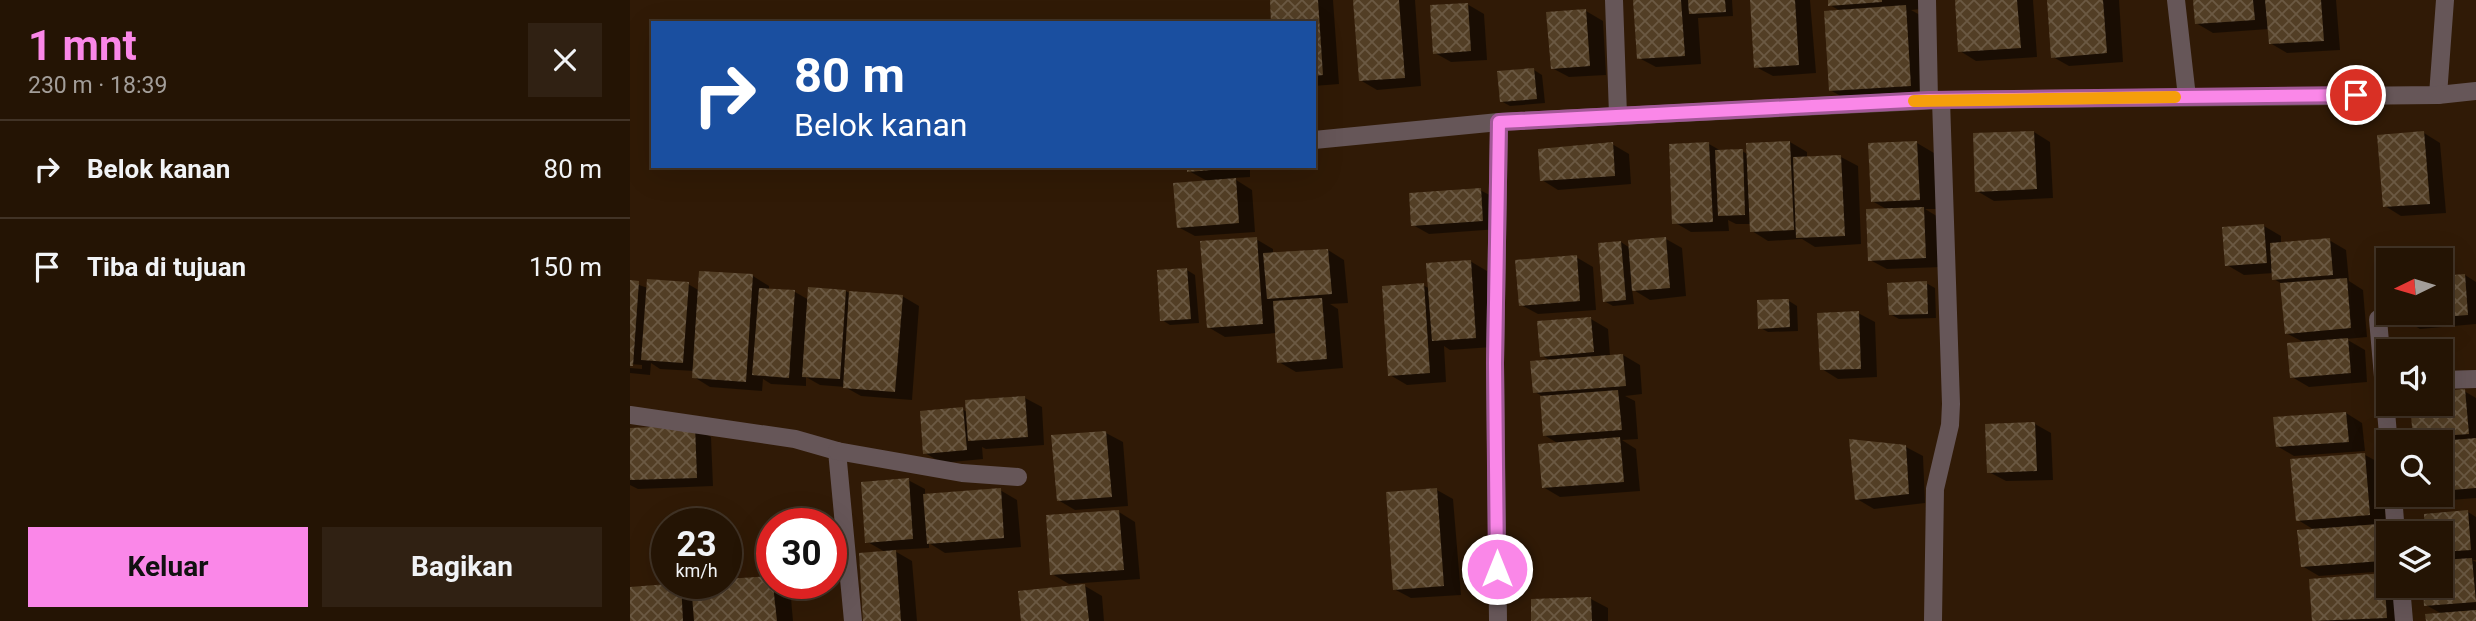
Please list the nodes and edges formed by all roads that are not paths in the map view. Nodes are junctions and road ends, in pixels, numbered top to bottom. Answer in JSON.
{"nodes":[{"id":1,"x":1614,"y":0,"type":"edge"},
{"id":2,"x":1927,"y":0,"type":"edge"},
{"id":3,"x":2176,"y":0,"type":"edge"},
{"id":4,"x":2445,"y":0,"type":"edge"},
{"id":5,"x":2476,"y":91,"type":"edge"},
{"id":6,"x":2438,"y":95,"type":"junction"},
{"id":7,"x":2186,"y":97,"type":"junction"},
{"id":8,"x":1935,"y":100,"type":"junction"},
{"id":9,"x":1618,"y":115,"type":"junction"},
{"id":10,"x":1499,"y":122,"type":"junction"},
{"id":11,"x":1316,"y":140,"type":"edge"},
{"id":12,"x":2476,"y":379,"type":"edge"},
{"id":13,"x":2453,"y":380,"type":"edge"},
{"id":14,"x":630,"y":415,"type":"edge"},
{"id":15,"x":837,"y":451,"type":"junction"},
{"id":16,"x":1018,"y":477,"type":"dead end"},
{"id":17,"x":2402,"y":598,"type":"edge"},
{"id":18,"x":853,"y":621,"type":"edge"},
{"id":19,"x":1497,"y":621,"type":"edge"},
{"id":20,"x":1933,"y":621,"type":"edge"},
{"id":21,"x":2404,"y":621,"type":"edge"}],
"edges":[{"from":1,"to":9,"type":"street"},
{"from":2,"to":8,"type":"street"},
{"from":3,"to":7,"type":"street"},
{"from":4,"to":6,"type":"street"},
{"from":5,"to":6,"type":"street"},
{"from":6,"to":7,"type":"street"},
{"from":7,"to":8,"type":"street"},
{"from":8,"to":9,"type":"street"},
{"from":8,"to":20,"type":"street"},
{"from":9,"to":10,"type":"street"},
{"from":10,"to":11,"type":"street"},
{"from":10,"to":19,"type":"street"},
{"from":12,"to":13,"type":"street"},
{"from":14,"to":15,"type":"street"},
{"from":15,"to":16,"type":"street"},
{"from":15,"to":18,"type":"street"},
{"from":17,"to":21,"type":"street"}]}
